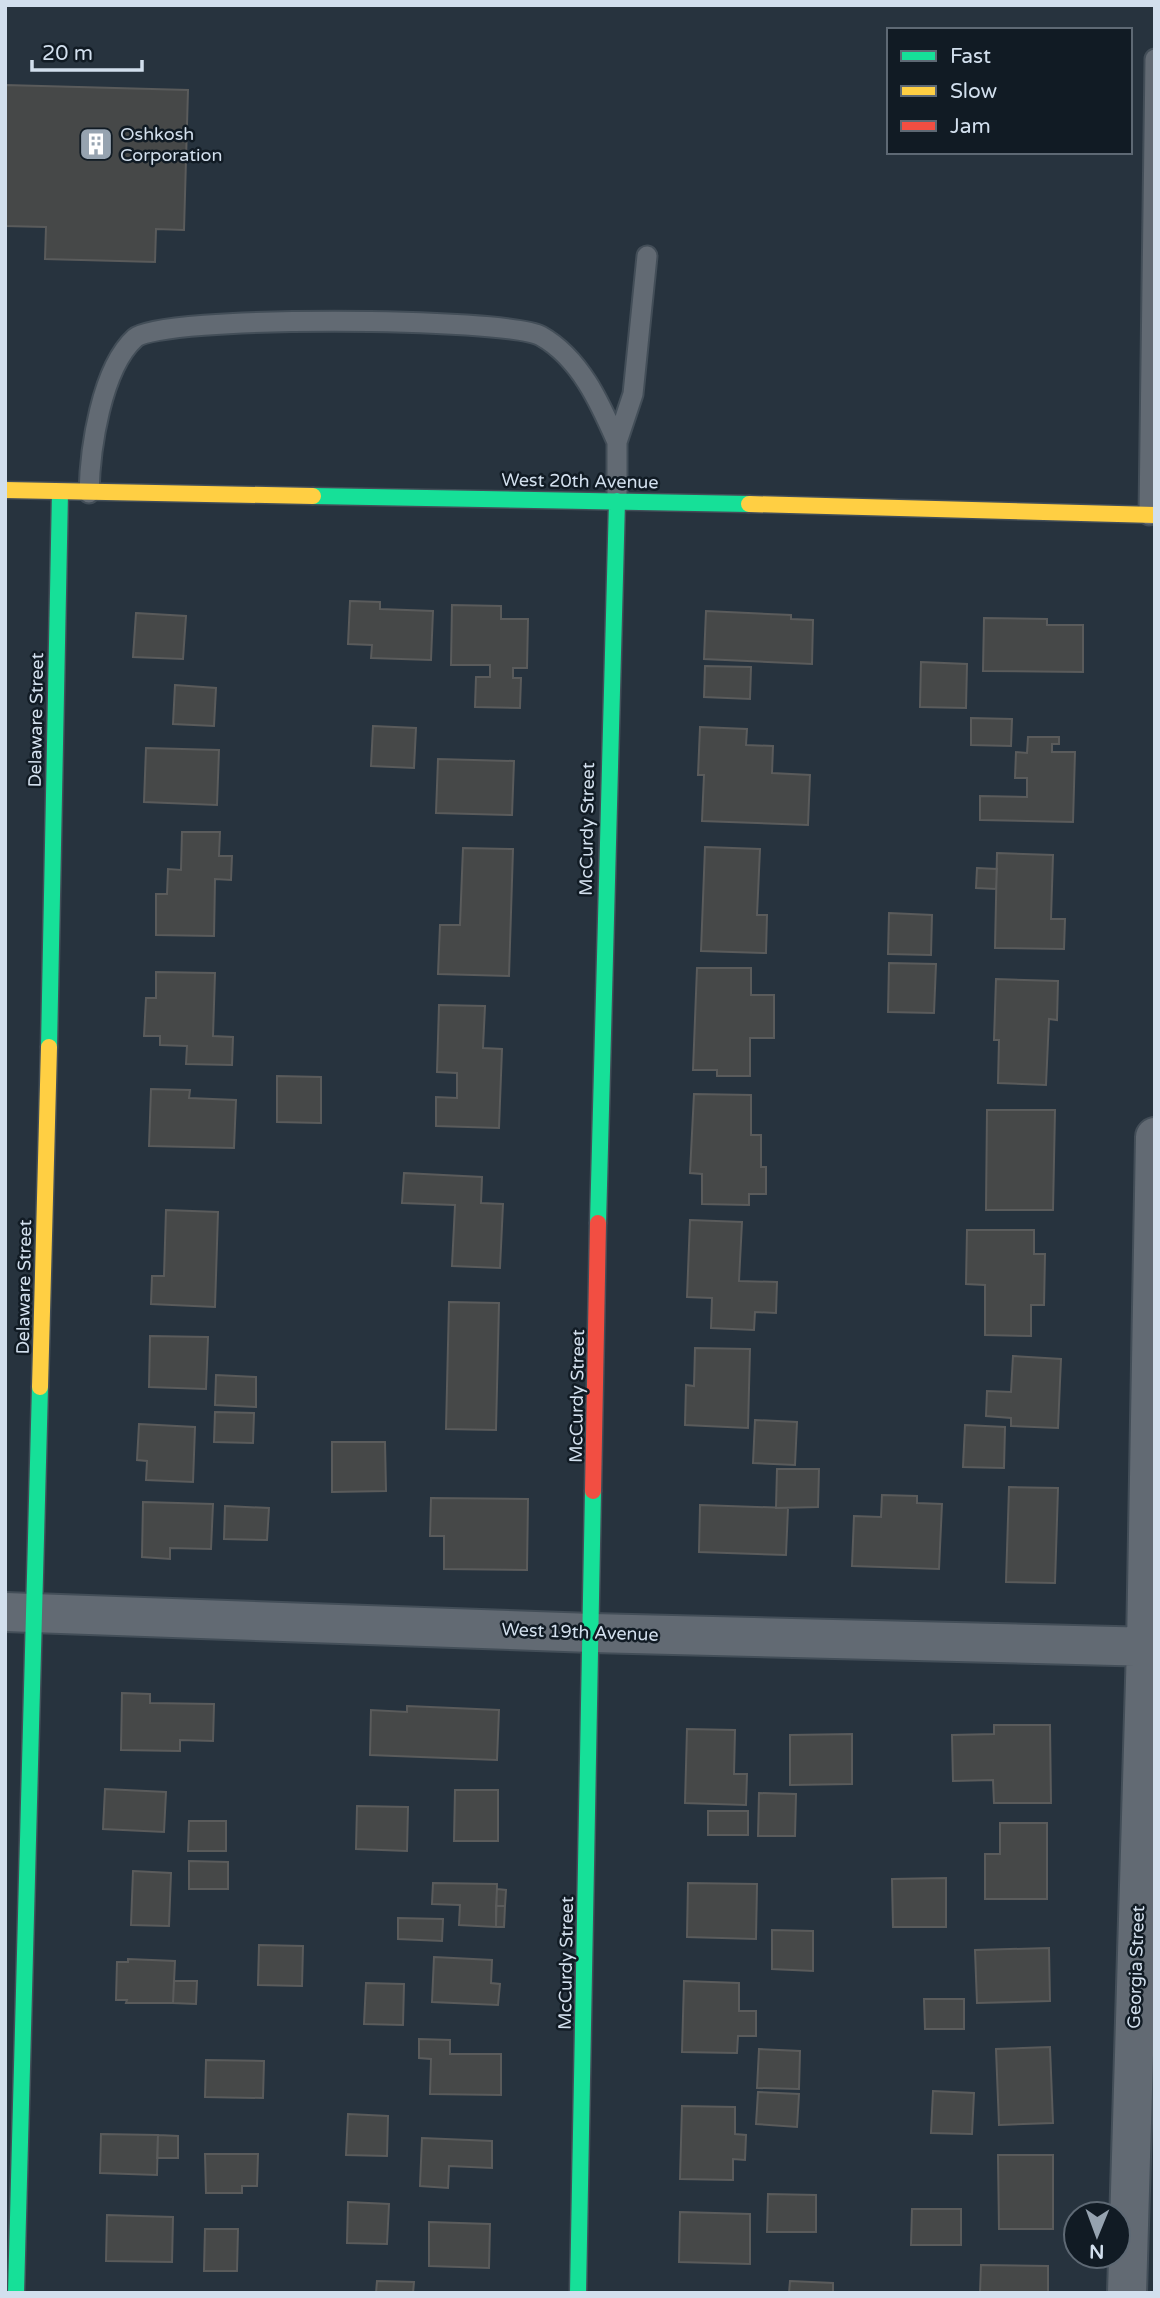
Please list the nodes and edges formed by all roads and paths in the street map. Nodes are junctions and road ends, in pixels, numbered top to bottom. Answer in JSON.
{"nodes":[{"id":1,"x":1155,"y":59,"type":"edge"},
{"id":2,"x":646,"y":256,"type":"dead end"},
{"id":3,"x":617,"y":442,"type":"junction"},
{"id":4,"x":5,"y":490,"type":"edge"},
{"id":5,"x":60,"y":492,"type":"junction"},
{"id":6,"x":89,"y":493,"type":"junction"},
{"id":7,"x":617,"y":501,"type":"junction"},
{"id":8,"x":1152,"y":515,"type":"edge"},
{"id":9,"x":1155,"y":1137,"type":"edge"},
{"id":10,"x":20,"y":1613,"type":"edge"},
{"id":11,"x":592,"y":1633,"type":"junction"},
{"id":12,"x":1150,"y":1647,"type":"edge"},
{"id":13,"x":1142,"y":2207,"type":"edge"},
{"id":14,"x":16,"y":2293,"type":"edge"},
{"id":15,"x":578,"y":2293,"type":"edge"},
{"id":16,"x":1127,"y":2293,"type":"edge"}],
"edges":[{"from":1,"to":8,"type":"lane"},
{"from":2,"to":3,"type":"lane"},
{"from":3,"to":6,"type":"lane"},
{"from":3,"to":7,"type":"lane"},
{"from":4,"to":5,"type":"street","name":"West 20th Avenue"},
{"from":5,"to":6,"type":"street","name":"West 20th Avenue"},
{"from":5,"to":10,"type":"street","name":"Delaware Street"},
{"from":6,"to":7,"type":"street","name":"West 20th Avenue"},
{"from":7,"to":8,"type":"street","name":"West 20th Avenue"},
{"from":7,"to":11,"type":"street","name":"McCurdy Street"},
{"from":9,"to":12,"type":"street","name":"Georgia Street"},
{"from":10,"to":11,"type":"street","name":"West 19th Avenue"},
{"from":10,"to":14,"type":"street","name":"Delaware Street"},
{"from":11,"to":12,"type":"street","name":"West 19th Avenue"},
{"from":11,"to":15,"type":"street","name":"McCurdy Street"},
{"from":12,"to":13,"type":"street","name":"Georgia Street"},
{"from":13,"to":16,"type":"street","name":"Georgia Street"}]}
